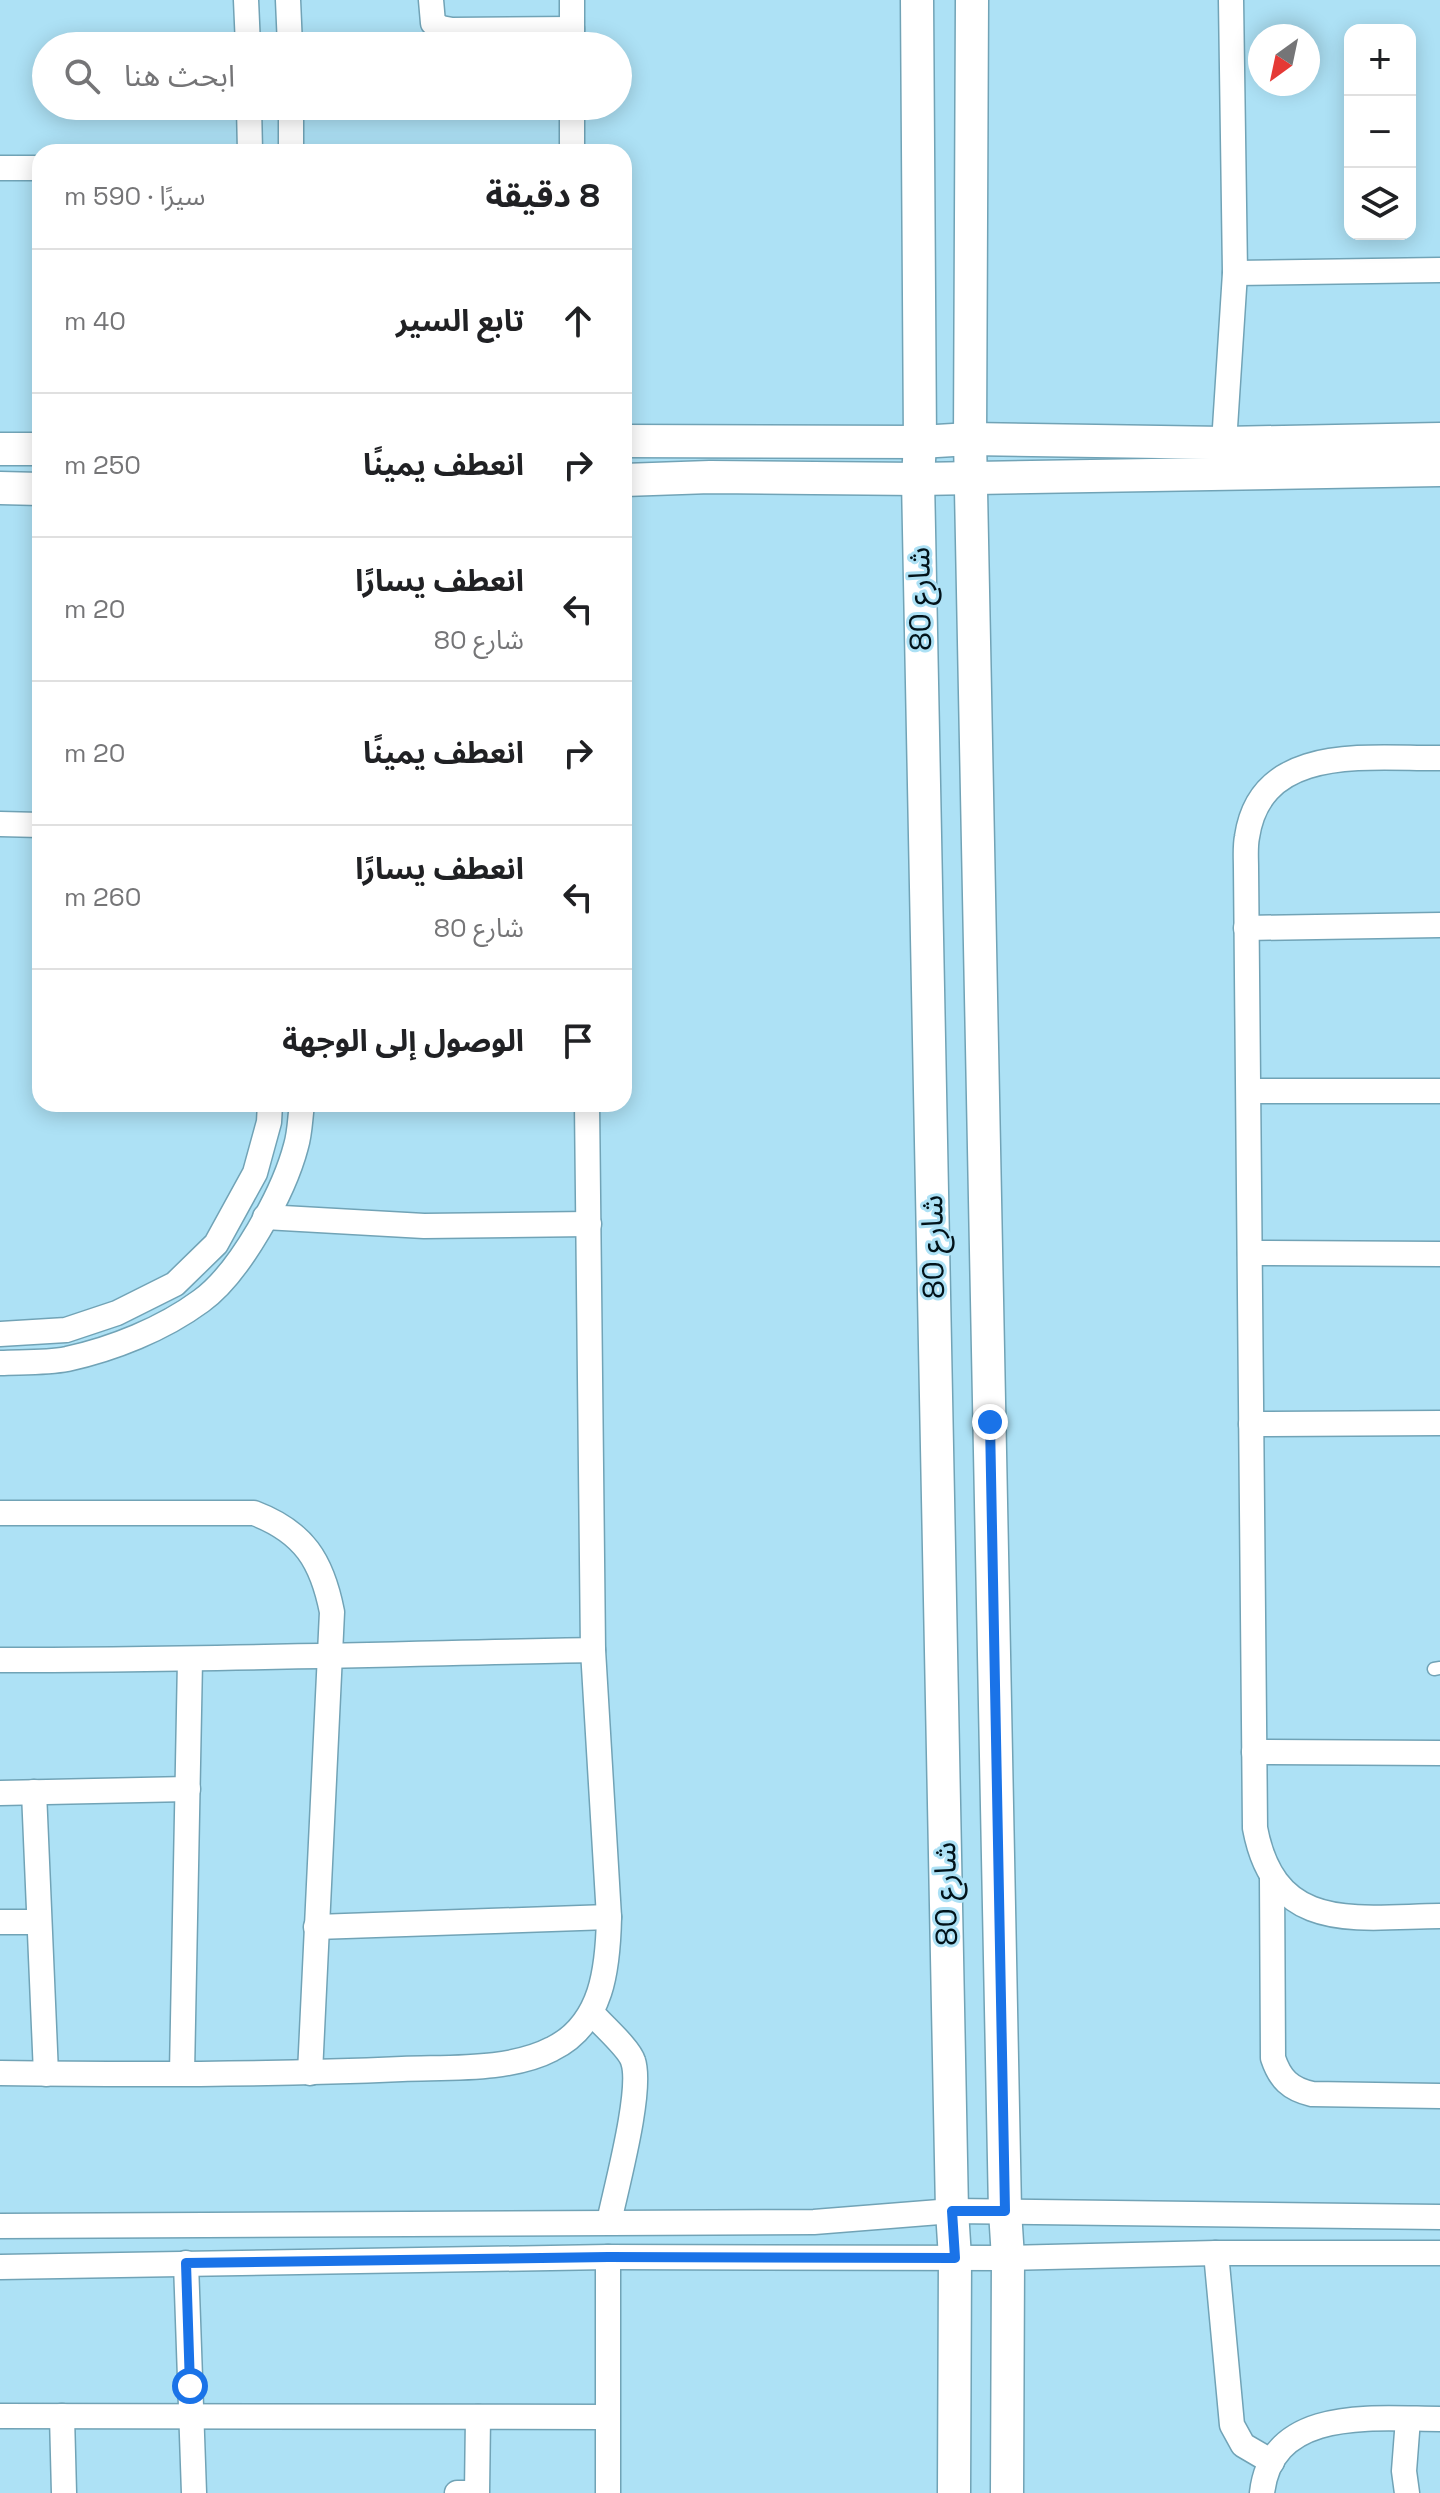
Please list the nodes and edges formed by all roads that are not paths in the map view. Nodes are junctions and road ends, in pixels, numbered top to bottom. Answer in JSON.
{"nodes":[{"id":1,"x":246,"y":0,"type":"edge"},
{"id":2,"x":288,"y":0,"type":"edge"},
{"id":3,"x":431,"y":0,"type":"edge"},
{"id":4,"x":572,"y":0,"type":"edge"},
{"id":5,"x":917,"y":0,"type":"edge"},
{"id":6,"x":972,"y":0,"type":"edge"},
{"id":7,"x":1231,"y":0,"type":"edge"},
{"id":8,"x":247,"y":32,"type":"edge"},
{"id":9,"x":289,"y":32,"type":"edge"},
{"id":10,"x":482,"y":32,"type":"edge"},
{"id":11,"x":572,"y":32,"type":"edge"},
{"id":12,"x":249,"y":120,"type":"edge"},
{"id":13,"x":291,"y":120,"type":"edge"},
{"id":14,"x":572,"y":120,"type":"edge"},
{"id":15,"x":250,"y":144,"type":"edge"},
{"id":16,"x":291,"y":144,"type":"edge"},
{"id":17,"x":572,"y":144,"type":"edge"},
{"id":18,"x":0,"y":168,"type":"edge"},
{"id":19,"x":32,"y":168,"type":"edge"},
{"id":20,"x":1440,"y":270,"type":"edge"},
{"id":21,"x":1235,"y":273,"type":"junction"},
{"id":22,"x":970,"y":439,"type":"junction"},
{"id":23,"x":1440,"y":439,"type":"edge"},
{"id":24,"x":632,"y":441,"type":"edge"},
{"id":25,"x":920,"y":442,"type":"junction"},
{"id":26,"x":1224,"y":443,"type":"junction"},
{"id":27,"x":0,"y":449,"type":"edge"},
{"id":28,"x":32,"y":449,"type":"edge"},
{"id":29,"x":1440,"y":470,"type":"edge"},
{"id":30,"x":971,"y":476,"type":"junction"},
{"id":31,"x":918,"y":479,"type":"junction"},
{"id":32,"x":632,"y":480,"type":"edge"},
{"id":33,"x":0,"y":488,"type":"edge"},
{"id":34,"x":32,"y":489,"type":"edge"},
{"id":35,"x":1440,"y":758,"type":"edge"},
{"id":36,"x":0,"y":824,"type":"edge"},
{"id":37,"x":32,"y":825,"type":"edge"},
{"id":38,"x":1440,"y":925,"type":"edge"},
{"id":39,"x":1246,"y":928,"type":"junction"},
{"id":40,"x":1249,"y":1091,"type":"junction"},
{"id":41,"x":1440,"y":1091,"type":"edge"},
{"id":42,"x":270,"y":1112,"type":"edge"},
{"id":43,"x":301,"y":1112,"type":"edge"},
{"id":44,"x":587,"y":1112,"type":"edge"},
{"id":45,"x":265,"y":1217,"type":"junction"},
{"id":46,"x":589,"y":1224,"type":"junction"},
{"id":47,"x":1250,"y":1253,"type":"junction"},
{"id":48,"x":1440,"y":1254,"type":"edge"},
{"id":49,"x":0,"y":1334,"type":"edge"},
{"id":50,"x":0,"y":1363,"type":"edge"},
{"id":51,"x":1440,"y":1423,"type":"edge"},
{"id":52,"x":1251,"y":1424,"type":"junction"},
{"id":53,"x":0,"y":1513,"type":"edge"},
{"id":54,"x":593,"y":1650,"type":"junction"},
{"id":55,"x":330,"y":1655,"type":"junction"},
{"id":56,"x":0,"y":1660,"type":"edge"},
{"id":57,"x":190,"y":1660,"type":"junction"},
{"id":58,"x":1254,"y":1752,"type":"junction"},
{"id":59,"x":1440,"y":1753,"type":"edge"},
{"id":60,"x":188,"y":1789,"type":"junction"},
{"id":61,"x":34,"y":1792,"type":"junction"},
{"id":62,"x":0,"y":1793,"type":"edge"},
{"id":63,"x":1272,"y":1878,"type":"junction"},
{"id":64,"x":1440,"y":1916,"type":"edge"},
{"id":65,"x":609,"y":1917,"type":"junction"},
{"id":66,"x":0,"y":1922,"type":"edge"},
{"id":67,"x":39,"y":1922,"type":"junction"},
{"id":68,"x":316,"y":1927,"type":"junction"},
{"id":69,"x":592,"y":2013,"type":"junction"},
{"id":70,"x":0,"y":2073,"type":"edge"},
{"id":71,"x":182,"y":2073,"type":"junction"},
{"id":72,"x":310,"y":2073,"type":"junction"},
{"id":73,"x":46,"y":2074,"type":"junction"},
{"id":74,"x":1440,"y":2096,"type":"edge"},
{"id":75,"x":952,"y":2211,"type":"junction"},
{"id":76,"x":1005,"y":2211,"type":"junction"},
{"id":77,"x":1440,"y":2217,"type":"edge"},
{"id":78,"x":609,"y":2222,"type":"junction"},
{"id":79,"x":0,"y":2226,"type":"edge"},
{"id":80,"x":1216,"y":2253,"type":"junction"},
{"id":81,"x":1440,"y":2253,"type":"edge"},
{"id":82,"x":608,"y":2257,"type":"junction"},
{"id":83,"x":955,"y":2258,"type":"junction"},
{"id":84,"x":1008,"y":2258,"type":"junction"},
{"id":85,"x":186,"y":2263,"type":"junction"},
{"id":86,"x":0,"y":2267,"type":"edge"},
{"id":87,"x":0,"y":2416,"type":"edge"},
{"id":88,"x":62,"y":2416,"type":"junction"},
{"id":89,"x":191,"y":2416,"type":"junction"},
{"id":90,"x":478,"y":2417,"type":"junction"},
{"id":91,"x":607,"y":2417,"type":"junction"},
{"id":92,"x":1408,"y":2419,"type":"junction"},
{"id":93,"x":1440,"y":2419,"type":"edge"},
{"id":94,"x":1272,"y":2462,"type":"junction"},
{"id":95,"x":64,"y":2493,"type":"edge"},
{"id":96,"x":194,"y":2493,"type":"edge"},
{"id":97,"x":457,"y":2493,"type":"edge"},
{"id":98,"x":608,"y":2493,"type":"edge"},
{"id":99,"x":954,"y":2493,"type":"edge"},
{"id":100,"x":1007,"y":2493,"type":"edge"},
{"id":101,"x":1262,"y":2493,"type":"edge"},
{"id":102,"x":1407,"y":2493,"type":"edge"}],
"edges":[{"from":1,"to":8,"type":"street"},
{"from":2,"to":9,"type":"street"},
{"from":3,"to":10,"type":"street"},
{"from":4,"to":11,"type":"street"},
{"from":5,"to":25,"type":"street","name":"شارع 80"},
{"from":6,"to":22,"type":"street","name":"شارع 80"},
{"from":7,"to":21,"type":"street"},
{"from":12,"to":15,"type":"street"},
{"from":13,"to":16,"type":"street"},
{"from":14,"to":17,"type":"street"},
{"from":18,"to":19,"type":"street"},
{"from":20,"to":21,"type":"street"},
{"from":21,"to":26,"type":"street"},
{"from":22,"to":25,"type":"street"},
{"from":22,"to":26,"type":"street"},
{"from":22,"to":30,"type":"street","name":"شارع 80"},
{"from":23,"to":26,"type":"street"},
{"from":24,"to":25,"type":"street"},
{"from":25,"to":31,"type":"street","name":"شارع 80"},
{"from":27,"to":28,"type":"street"},
{"from":29,"to":30,"type":"street"},
{"from":30,"to":31,"type":"street"},
{"from":30,"to":76,"type":"street","name":"شارع 80"},
{"from":31,"to":32,"type":"street"},
{"from":31,"to":75,"type":"street","name":"شارع 80"},
{"from":33,"to":34,"type":"street"},
{"from":35,"to":39,"type":"street"},
{"from":36,"to":37,"type":"street"},
{"from":38,"to":39,"type":"street"},
{"from":39,"to":40,"type":"street"},
{"from":40,"to":41,"type":"street"},
{"from":40,"to":47,"type":"street"},
{"from":42,"to":49,"type":"street"},
{"from":43,"to":45,"type":"street"},
{"from":44,"to":46,"type":"street"},
{"from":45,"to":46,"type":"street"},
{"from":45,"to":50,"type":"street"},
{"from":46,"to":54,"type":"street"},
{"from":47,"to":48,"type":"street"},
{"from":47,"to":52,"type":"street"},
{"from":51,"to":52,"type":"street"},
{"from":52,"to":58,"type":"street"},
{"from":53,"to":55,"type":"street"},
{"from":54,"to":55,"type":"street"},
{"from":54,"to":65,"type":"street"},
{"from":55,"to":57,"type":"street"},
{"from":55,"to":68,"type":"street"},
{"from":56,"to":57,"type":"street"},
{"from":57,"to":60,"type":"street"},
{"from":58,"to":59,"type":"street"},
{"from":58,"to":63,"type":"street"},
{"from":60,"to":61,"type":"street"},
{"from":60,"to":71,"type":"street"},
{"from":61,"to":62,"type":"street"},
{"from":61,"to":67,"type":"street"},
{"from":63,"to":64,"type":"street"},
{"from":63,"to":74,"type":"street"},
{"from":65,"to":68,"type":"street"},
{"from":65,"to":69,"type":"street"},
{"from":66,"to":67,"type":"street"},
{"from":67,"to":73,"type":"street"},
{"from":68,"to":72,"type":"street"},
{"from":69,"to":72,"type":"street"},
{"from":69,"to":78,"type":"street"},
{"from":70,"to":73,"type":"street"},
{"from":71,"to":72,"type":"street"},
{"from":71,"to":73,"type":"street"},
{"from":75,"to":76,"type":"street"},
{"from":75,"to":78,"type":"street"},
{"from":75,"to":83,"type":"street","name":"شارع 80"},
{"from":76,"to":77,"type":"street"},
{"from":76,"to":84,"type":"street","name":"شارع 80"},
{"from":78,"to":79,"type":"street"},
{"from":80,"to":81,"type":"street"},
{"from":80,"to":84,"type":"street"},
{"from":80,"to":94,"type":"street"},
{"from":82,"to":83,"type":"street"},
{"from":82,"to":85,"type":"street"},
{"from":82,"to":91,"type":"street"},
{"from":83,"to":84,"type":"street"},
{"from":83,"to":99,"type":"street","name":"شارع 80"},
{"from":84,"to":100,"type":"street","name":"شارع 80"},
{"from":85,"to":86,"type":"street"},
{"from":85,"to":89,"type":"street"},
{"from":87,"to":88,"type":"street"},
{"from":88,"to":89,"type":"street"},
{"from":88,"to":95,"type":"street"},
{"from":89,"to":90,"type":"street"},
{"from":89,"to":96,"type":"street"},
{"from":90,"to":91,"type":"street"},
{"from":90,"to":97,"type":"street"},
{"from":91,"to":98,"type":"street"},
{"from":92,"to":93,"type":"street"},
{"from":92,"to":94,"type":"street"},
{"from":92,"to":102,"type":"street"},
{"from":94,"to":101,"type":"street"}]}
